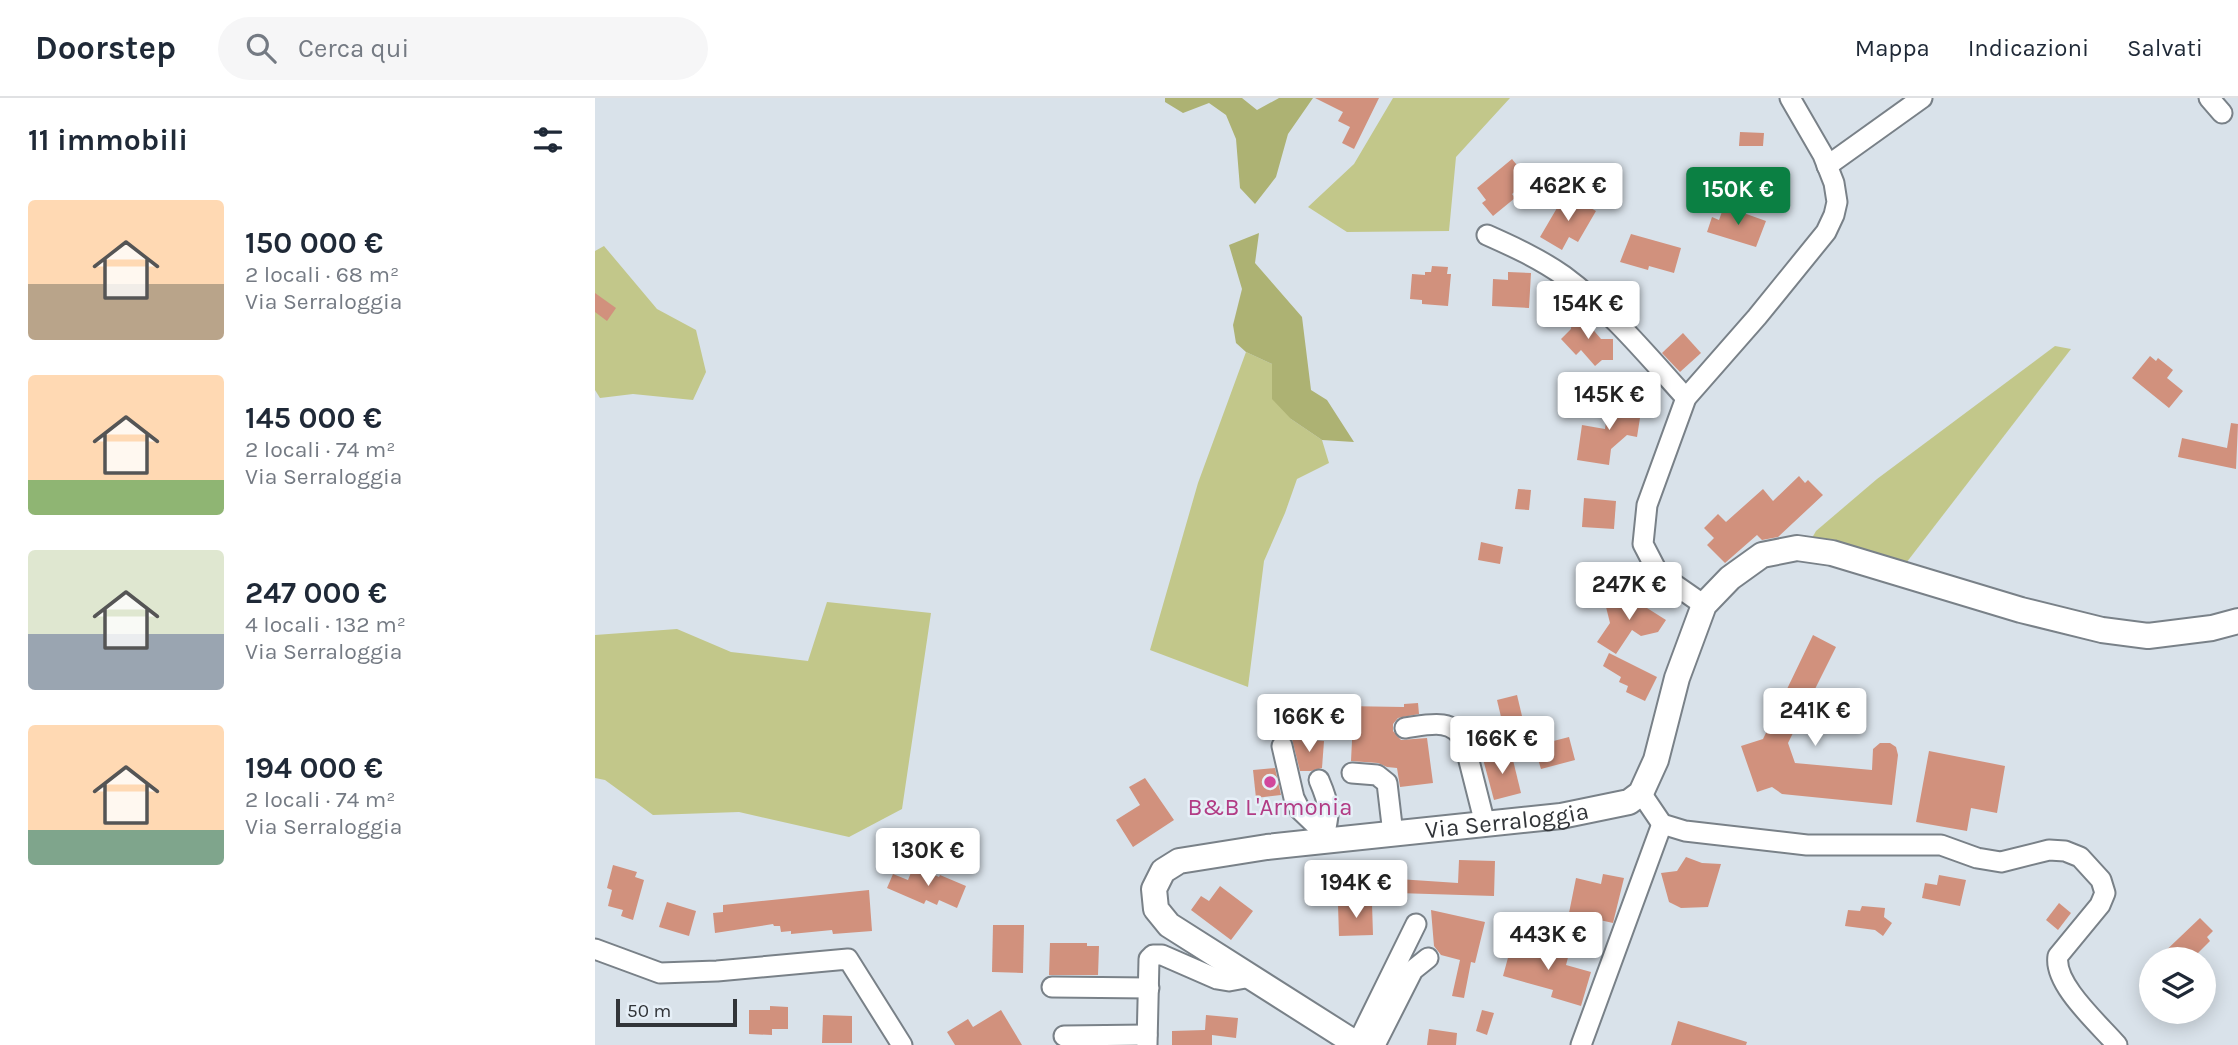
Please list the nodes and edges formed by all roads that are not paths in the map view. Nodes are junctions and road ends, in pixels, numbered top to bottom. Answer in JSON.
{"nodes":[{"id":1,"x":1790,"y":98,"type":"edge"},
{"id":2,"x":1922,"y":98,"type":"edge"},
{"id":3,"x":1827,"y":166,"type":"junction"},
{"id":4,"x":1487,"y":235,"type":"dead end"},
{"id":5,"x":1686,"y":398,"type":"junction"},
{"id":6,"x":1704,"y":605,"type":"junction"},
{"id":7,"x":2238,"y":621,"type":"edge"},
{"id":8,"x":1405,"y":728,"type":"dead end"},
{"id":9,"x":1282,"y":746,"type":"dead end"},
{"id":10,"x":1352,"y":773,"type":"dead end"},
{"id":11,"x":1319,"y":780,"type":"dead end"},
{"id":12,"x":1641,"y":793,"type":"junction"},
{"id":13,"x":1485,"y":824,"type":"junction"},
{"id":14,"x":1662,"y":824,"type":"junction"},
{"id":15,"x":1393,"y":834,"type":"junction"},
{"id":16,"x":1324,"y":837,"type":"junction"},
{"id":17,"x":1416,"y":924,"type":"dead end"},
{"id":18,"x":595,"y":949,"type":"edge"},
{"id":19,"x":1428,"y":958,"type":"dead end"},
{"id":20,"x":1251,"y":977,"type":"junction"},
{"id":21,"x":1052,"y":987,"type":"dead end"},
{"id":22,"x":1149,"y":988,"type":"junction"},
{"id":23,"x":1064,"y":1036,"type":"dead end"},
{"id":24,"x":1147,"y":1040,"type":"edge"},
{"id":25,"x":901,"y":1045,"type":"edge"},
{"id":26,"x":1357,"y":1045,"type":"edge"},
{"id":27,"x":1375,"y":1045,"type":"edge"},
{"id":28,"x":1581,"y":1045,"type":"edge"},
{"id":29,"x":2117,"y":1045,"type":"edge"}],
"edges":[{"from":1,"to":3,"type":"street"},
{"from":2,"to":3,"type":"street"},
{"from":3,"to":5,"type":"street"},
{"from":4,"to":5,"type":"street"},
{"from":5,"to":6,"type":"street"},
{"from":6,"to":7,"type":"main road"},
{"from":6,"to":12,"type":"main road"},
{"from":8,"to":13,"type":"street"},
{"from":9,"to":16,"type":"street"},
{"from":10,"to":15,"type":"street"},
{"from":11,"to":16,"type":"street"},
{"from":12,"to":13,"type":"main road","name":"Via Serraloggia"},
{"from":12,"to":14,"type":"street"},
{"from":13,"to":15,"type":"main road","name":"Via Serraloggia"},
{"from":14,"to":28,"type":"street"},
{"from":14,"to":29,"type":"street"},
{"from":15,"to":16,"type":"main road","name":"Via Serraloggia"},
{"from":16,"to":20,"type":"main road","name":"Via Serraloggia"},
{"from":17,"to":26,"type":"street"},
{"from":18,"to":25,"type":"street"},
{"from":19,"to":27,"type":"street"},
{"from":20,"to":22,"type":"street"},
{"from":20,"to":26,"type":"main road","name":"Via Serraloggia"},
{"from":21,"to":22,"type":"street"},
{"from":22,"to":24,"type":"street"},
{"from":23,"to":24,"type":"street"}]}
